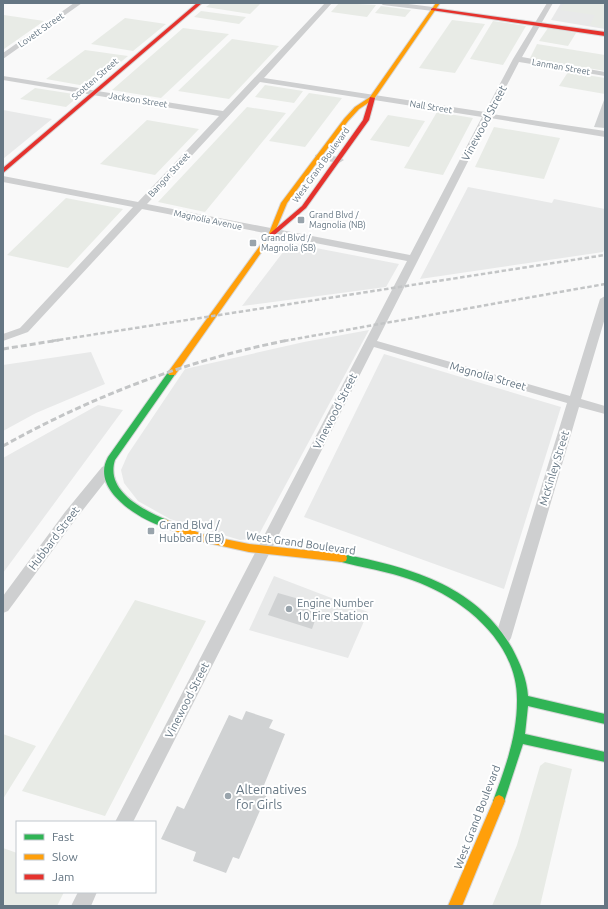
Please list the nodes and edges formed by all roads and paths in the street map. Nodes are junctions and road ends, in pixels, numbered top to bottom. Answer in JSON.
{"nodes":[{"id":1,"x":79,"y":3,"type":"edge"},
{"id":2,"x":200,"y":3,"type":"edge"},
{"id":3,"x":329,"y":3,"type":"edge"},
{"id":4,"x":383,"y":3,"type":"edge"},
{"id":5,"x":550,"y":3,"type":"edge"},
{"id":6,"x":435,"y":6,"type":"edge"},
{"id":7,"x":538,"y":23,"type":"junction"},
{"id":8,"x":605,"y":34,"type":"edge"},
{"id":9,"x":3,"y":57,"type":"edge"},
{"id":10,"x":517,"y":59,"type":"junction"},
{"id":11,"x":605,"y":74,"type":"edge"},
{"id":12,"x":3,"y":78,"type":"edge"},
{"id":13,"x":258,"y":80,"type":"junction"},
{"id":14,"x":94,"y":93,"type":"junction"},
{"id":15,"x":372,"y":98,"type":"junction"},
{"id":16,"x":225,"y":114,"type":"junction"},
{"id":17,"x":488,"y":115,"type":"junction"},
{"id":18,"x":605,"y":134,"type":"edge"},
{"id":19,"x":318,"y":157,"type":"junction"},
{"id":20,"x":339,"y":160,"type":"junction"},
{"id":21,"x":3,"y":171,"type":"edge"},
{"id":22,"x":3,"y":179,"type":"edge"},
{"id":23,"x":140,"y":206,"type":"junction"},
{"id":24,"x":272,"y":233,"type":"junction"},
{"id":25,"x":413,"y":259,"type":"junction"},
{"id":26,"x":605,"y":299,"type":"edge"},
{"id":27,"x":3,"y":338,"type":"edge"},
{"id":28,"x":371,"y":343,"type":"junction"},
{"id":29,"x":574,"y":401,"type":"junction"},
{"id":30,"x":605,"y":410,"type":"edge"},
{"id":31,"x":107,"y":470,"type":"junction"},
{"id":32,"x":264,"y":550,"type":"junction"},
{"id":33,"x":3,"y":607,"type":"edge"},
{"id":34,"x":503,"y":638,"type":"junction"},
{"id":35,"x":523,"y":700,"type":"junction"},
{"id":36,"x":605,"y":719,"type":"edge"},
{"id":37,"x":518,"y":738,"type":"junction"},
{"id":38,"x":605,"y":757,"type":"edge"},
{"id":39,"x":125,"y":821,"type":"edge"},
{"id":40,"x":88,"y":893,"type":"edge"},
{"id":41,"x":81,"y":906,"type":"edge"},
{"id":42,"x":456,"y":906,"type":"edge"}],
"edges":[{"from":1,"to":9,"type":"street","name":"Lovett Street"},
{"from":2,"to":14,"type":"main road","name":"Scotten Street"},
{"from":3,"to":13,"type":"street","name":"Bangor Street"},
{"from":4,"to":6,"type":"street"},
{"from":5,"to":7,"type":"street","name":"Vinewood Street"},
{"from":6,"to":7,"type":"main road"},
{"from":6,"to":15,"type":"main road","name":"West Grand Boulevard"},
{"from":7,"to":8,"type":"main road"},
{"from":7,"to":10,"type":"street","name":"Vinewood Street"},
{"from":10,"to":11,"type":"street","name":"Lanman Street"},
{"from":10,"to":17,"type":"street","name":"Vinewood Street"},
{"from":12,"to":14,"type":"street","name":"Jackson Street"},
{"from":13,"to":15,"type":"street","name":"Nall Street"},
{"from":13,"to":16,"type":"street","name":"Bangor Street"},
{"from":14,"to":16,"type":"street","name":"Jackson Street"},
{"from":14,"to":21,"type":"main road","name":"Scotten Street"},
{"from":15,"to":17,"type":"street","name":"Nall Street"},
{"from":15,"to":19,"type":"main road","name":"West Grand Boulevard"},
{"from":15,"to":20,"type":"main road","name":"West Grand Boulevard"},
{"from":16,"to":23,"type":"street","name":"Bangor Street"},
{"from":17,"to":18,"type":"street","name":"Nall Street"},
{"from":17,"to":25,"type":"street","name":"Vinewood Street"},
{"from":19,"to":20,"type":"street"},
{"from":19,"to":24,"type":"main road","name":"West Grand Boulevard"},
{"from":20,"to":24,"type":"main road","name":"West Grand Boulevard"},
{"from":22,"to":23,"type":"street","name":"Magnolia Avenue"},
{"from":23,"to":24,"type":"street","name":"Magnolia Avenue"},
{"from":23,"to":27,"type":"street","name":"Bangor Street"},
{"from":24,"to":25,"type":"street","name":"Magnolia Avenue"},
{"from":24,"to":31,"type":"main road","name":"West Grand Boulevard"},
{"from":25,"to":28,"type":"street","name":"Vinewood Street"},
{"from":26,"to":29,"type":"street","name":"McKinley Street"},
{"from":28,"to":29,"type":"street","name":"Magnolia Street"},
{"from":28,"to":32,"type":"street","name":"Vinewood Street"},
{"from":29,"to":30,"type":"street","name":"Magnolia Street"},
{"from":29,"to":34,"type":"street","name":"McKinley Street"},
{"from":31,"to":32,"type":"main road","name":"West Grand Boulevard"},
{"from":31,"to":33,"type":"street","name":"Hubbard Street"},
{"from":32,"to":34,"type":"main road","name":"West Grand Boulevard"},
{"from":32,"to":39,"type":"street","name":"Vinewood Street"},
{"from":34,"to":35,"type":"main road","name":"West Grand Boulevard"},
{"from":35,"to":36,"type":"main road"},
{"from":35,"to":37,"type":"main road","name":"West Grand Boulevard"},
{"from":37,"to":38,"type":"main road"},
{"from":37,"to":42,"type":"main road","name":"West Grand Boulevard"},
{"from":40,"to":41,"type":"street"}]}
